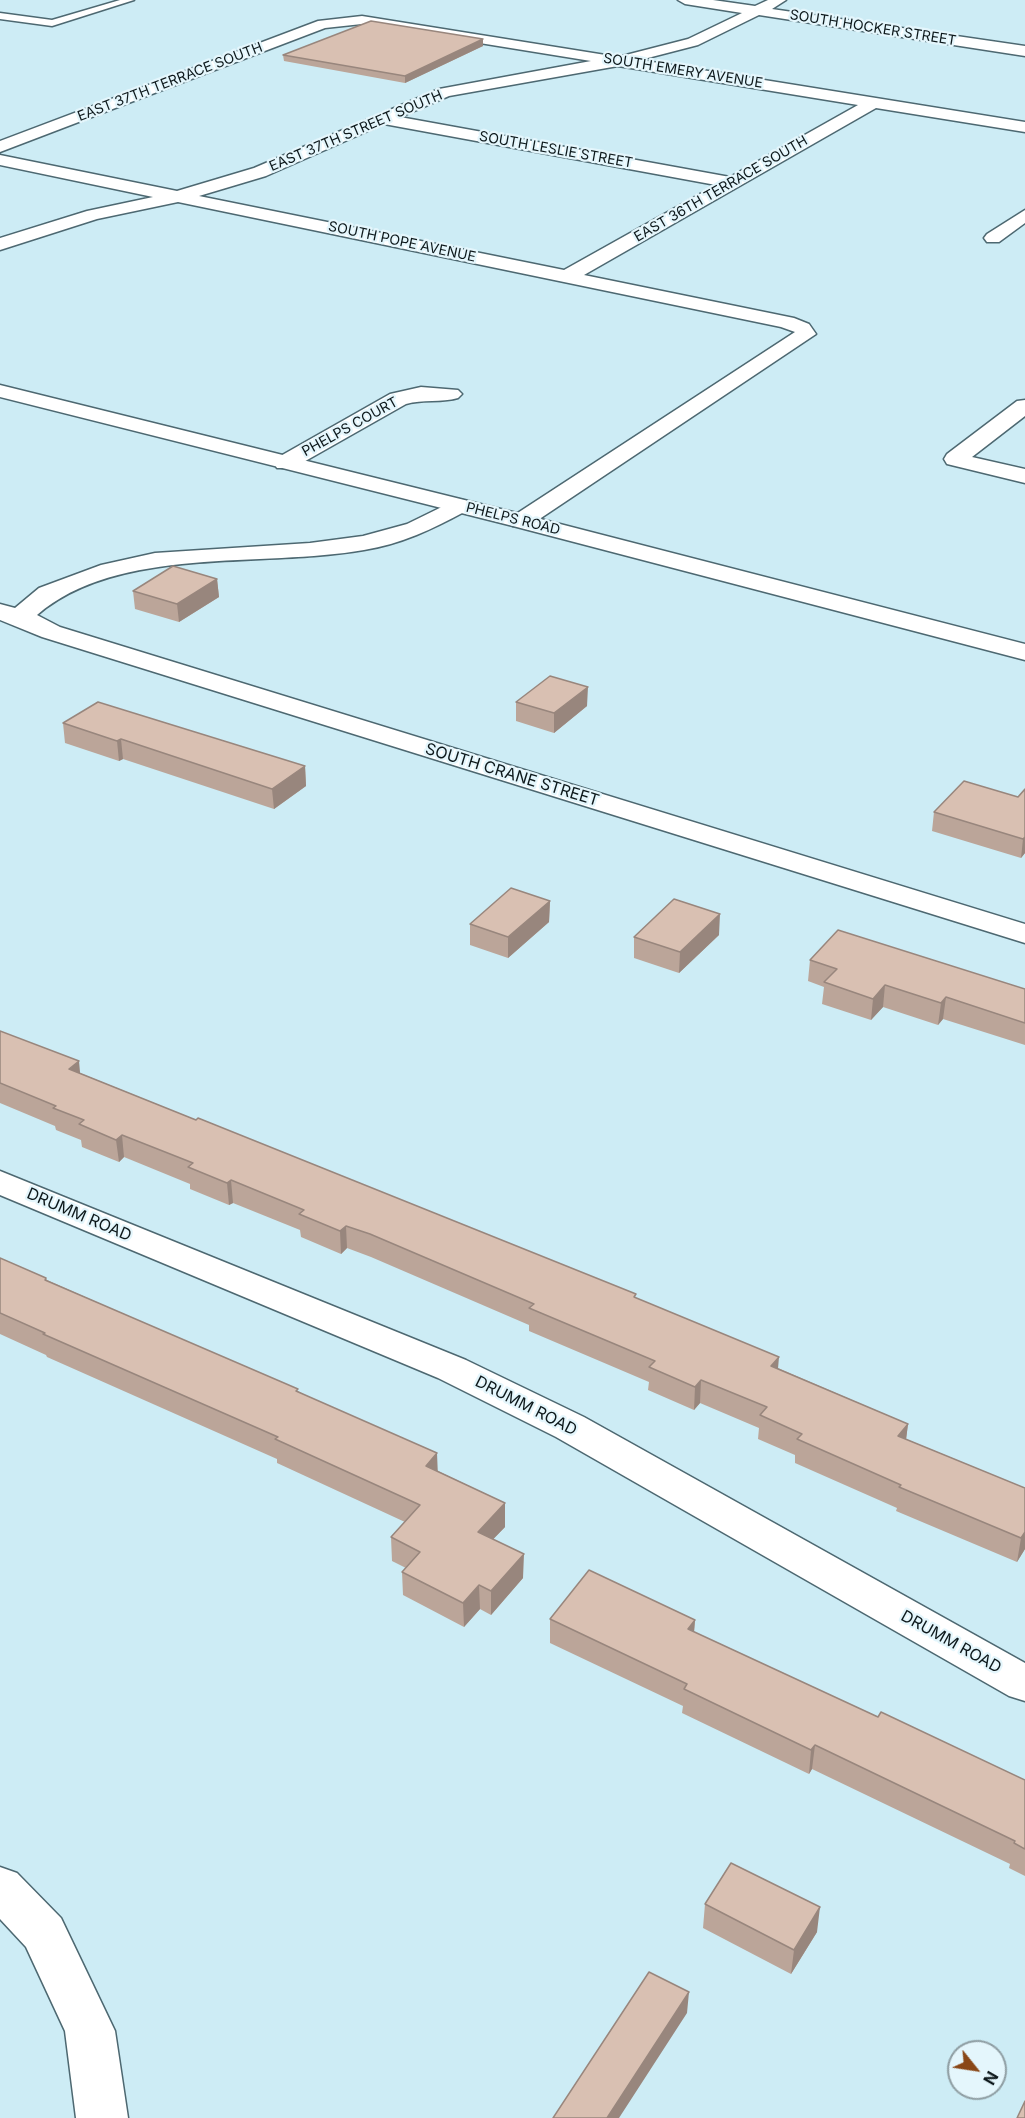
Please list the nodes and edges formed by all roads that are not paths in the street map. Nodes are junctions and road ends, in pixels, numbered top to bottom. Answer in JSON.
{"nodes":[{"id":1,"x":130,"y":0,"type":"edge"},
{"id":2,"x":685,"y":0,"type":"edge"},
{"id":3,"x":780,"y":0,"type":"edge"},
{"id":4,"x":757,"y":11,"type":"junction"},
{"id":5,"x":0,"y":16,"type":"edge"},
{"id":6,"x":341,"y":21,"type":"joint"},
{"id":7,"x":1025,"y":51,"type":"edge"},
{"id":8,"x":620,"y":61,"type":"junction"},
{"id":9,"x":874,"y":102,"type":"junction"},
{"id":10,"x":382,"y":119,"type":"junction"},
{"id":11,"x":1025,"y":127,"type":"edge"},
{"id":12,"x":0,"y":147,"type":"edge"},
{"id":13,"x":0,"y":160,"type":"edge"},
{"id":14,"x":730,"y":182,"type":"junction"},
{"id":15,"x":180,"y":196,"type":"junction"},
{"id":16,"x":1025,"y":215,"type":"edge"},
{"id":17,"x":993,"y":238,"type":"dead end"},
{"id":18,"x":0,"y":244,"type":"edge"},
{"id":19,"x":568,"y":276,"type":"junction"},
{"id":20,"x":0,"y":391,"type":"edge"},
{"id":21,"x":451,"y":394,"type":"dead end"},
{"id":22,"x":1025,"y":406,"type":"edge"},
{"id":23,"x":285,"y":463,"type":"junction"},
{"id":24,"x":1025,"y":476,"type":"edge"},
{"id":25,"x":458,"y":506,"type":"junction"},
{"id":26,"x":521,"y":521,"type":"junction"},
{"id":27,"x":10,"y":615,"type":"edge"},
{"id":28,"x":1025,"y":652,"type":"edge"},
{"id":29,"x":1025,"y":934,"type":"edge"},
{"id":30,"x":0,"y":1182,"type":"edge"},
{"id":31,"x":1025,"y":1684,"type":"edge"},
{"id":32,"x":0,"y":1887,"type":"edge"},
{"id":33,"x":102,"y":2118,"type":"edge"}],
"edges":[{"from":1,"to":5,"type":"lane"},
{"from":2,"to":4,"type":"street","name":"SOUTH HOCKER STREET"},
{"from":3,"to":4,"type":"street","name":"EAST 37TH STREET SOUTH"},
{"from":4,"to":7,"type":"street","name":"SOUTH HOCKER STREET"},
{"from":4,"to":8,"type":"street","name":"EAST 37TH STREET SOUTH"},
{"from":6,"to":8,"type":"street","name":"SOUTH EMERY AVENUE"},
{"from":6,"to":12,"type":"street","name":"EAST 37TH TERRACE SOUTH"},
{"from":8,"to":9,"type":"street","name":"SOUTH EMERY AVENUE"},
{"from":8,"to":10,"type":"street","name":"EAST 37TH STREET SOUTH"},
{"from":9,"to":11,"type":"street","name":"SOUTH EMERY AVENUE"},
{"from":9,"to":14,"type":"street","name":"EAST 36TH TERRACE SOUTH"},
{"from":10,"to":14,"type":"street","name":"SOUTH LESLIE STREET"},
{"from":10,"to":15,"type":"street","name":"EAST 37TH STREET SOUTH"},
{"from":13,"to":15,"type":"street","name":"SOUTH POPE AVENUE"},
{"from":14,"to":19,"type":"street","name":"EAST 36TH TERRACE SOUTH"},
{"from":15,"to":18,"type":"street","name":"EAST 37TH STREET SOUTH"},
{"from":15,"to":19,"type":"street","name":"SOUTH POPE AVENUE"},
{"from":16,"to":17,"type":"street"},
{"from":19,"to":26,"type":"street","name":"SOUTH POPE AVENUE"},
{"from":20,"to":23,"type":"street","name":"PHELPS ROAD"},
{"from":21,"to":23,"type":"street","name":"PHELPS COURT"},
{"from":22,"to":24,"type":"street"},
{"from":23,"to":25,"type":"street","name":"PHELPS ROAD"},
{"from":25,"to":26,"type":"street","name":"PHELPS ROAD"},
{"from":25,"to":27,"type":"street"},
{"from":26,"to":28,"type":"street","name":"PHELPS ROAD"},
{"from":27,"to":29,"type":"street","name":"SOUTH CRANE STREET"},
{"from":30,"to":31,"type":"street","name":"DRUMM ROAD"},
{"from":32,"to":33,"type":"street"}]}
